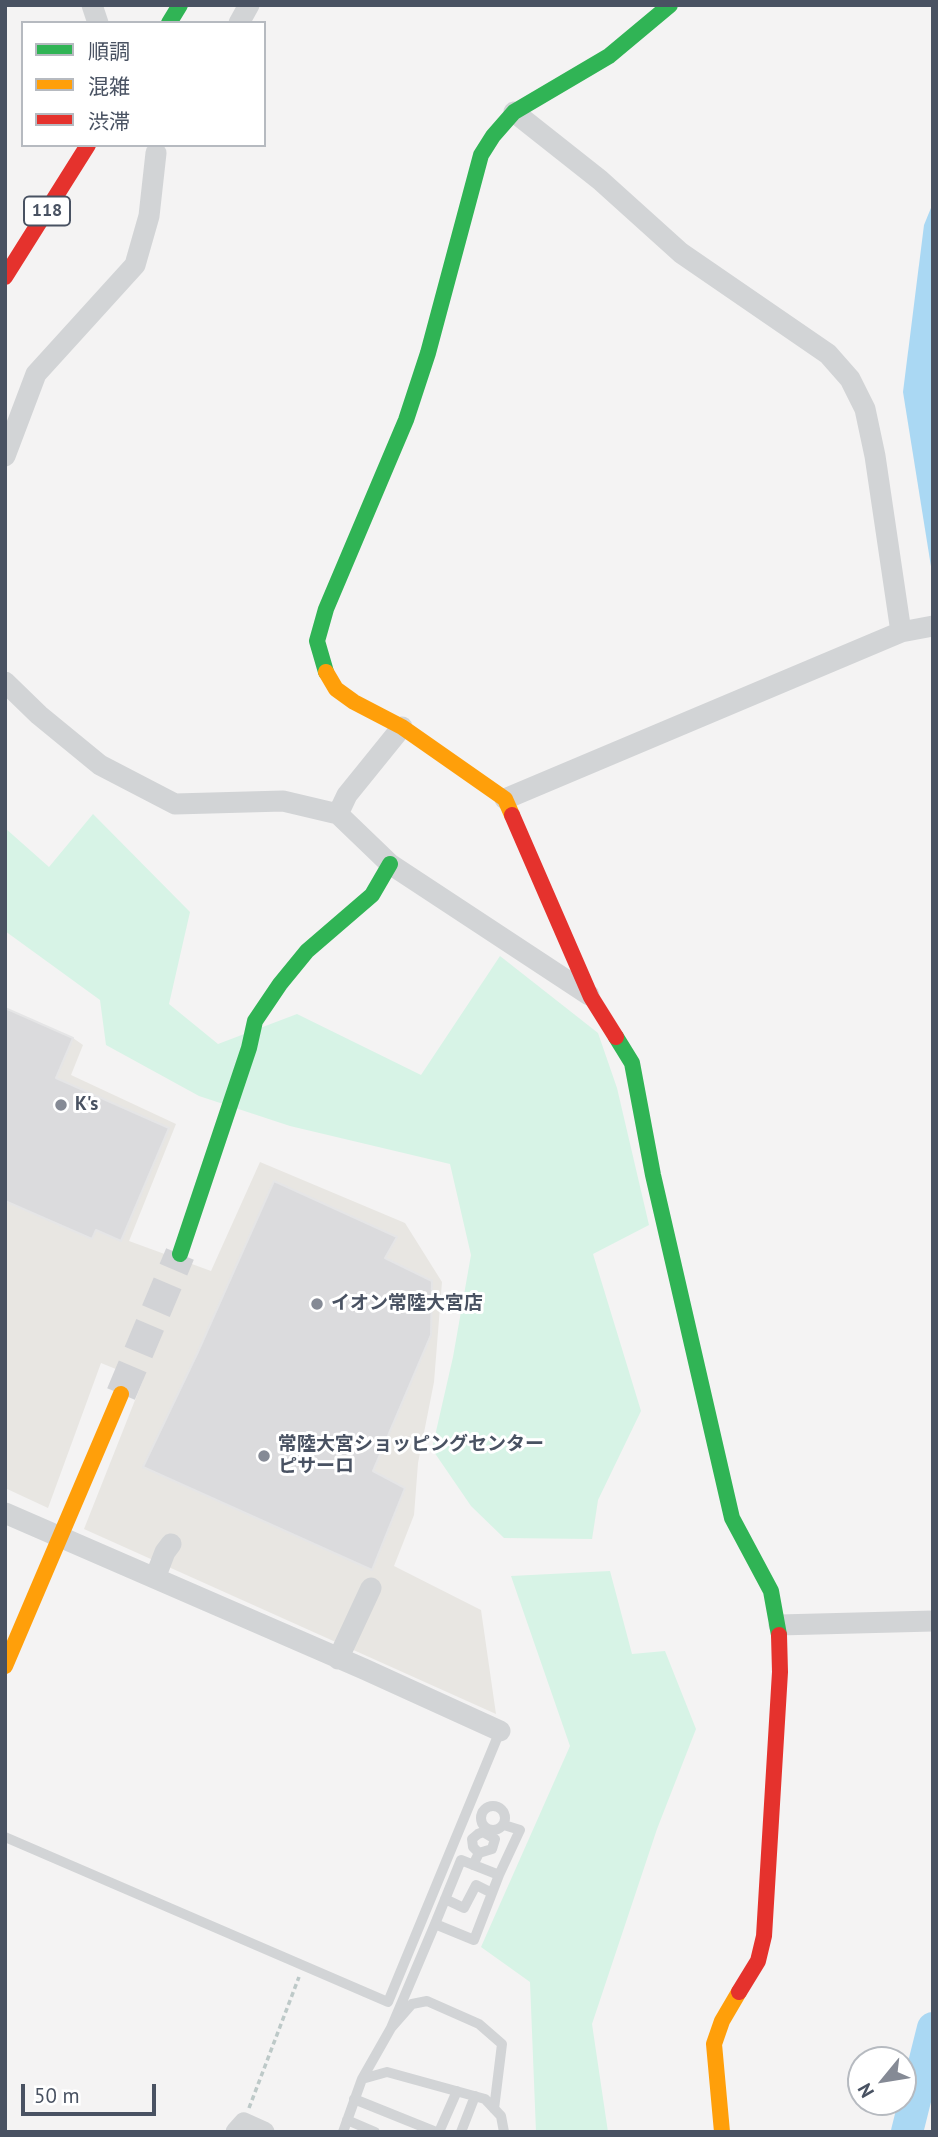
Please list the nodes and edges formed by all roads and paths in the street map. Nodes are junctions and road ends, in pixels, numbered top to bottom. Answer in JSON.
{"nodes":[{"id":1,"x":180,"y":5,"type":"edge"},
{"id":2,"x":249,"y":5,"type":"edge"},
{"id":3,"x":670,"y":5,"type":"edge"},
{"id":4,"x":170,"y":21,"type":"edge"},
{"id":5,"x":240,"y":21,"type":"edge"},
{"id":6,"x":514,"y":111,"type":"junction"},
{"id":7,"x":87,"y":147,"type":"edge"},
{"id":8,"x":156,"y":148,"type":"edge"},
{"id":9,"x":5,"y":277,"type":"edge"},
{"id":10,"x":5,"y":456,"type":"edge"},
{"id":11,"x":928,"y":627,"type":"edge"},
{"id":12,"x":901,"y":632,"type":"junction"},
{"id":13,"x":5,"y":682,"type":"edge"},
{"id":14,"x":402,"y":727,"type":"junction"},
{"id":15,"x":505,"y":799,"type":"junction"},
{"id":16,"x":338,"y":814,"type":"junction"},
{"id":17,"x":390,"y":864,"type":"junction"},
{"id":18,"x":591,"y":997,"type":"junction"},
{"id":19,"x":180,"y":1254,"type":"tunnel mouth"},
{"id":20,"x":121,"y":1394,"type":"tunnel mouth"},
{"id":21,"x":5,"y":1513,"type":"edge"},
{"id":22,"x":60,"y":1537,"type":"junction"},
{"id":23,"x":171,"y":1544,"type":"dead end"},
{"id":24,"x":155,"y":1578,"type":"junction"},
{"id":25,"x":371,"y":1588,"type":"dead end"},
{"id":26,"x":933,"y":1621,"type":"edge"},
{"id":27,"x":779,"y":1625,"type":"junction"},
{"id":28,"x":338,"y":1659,"type":"junction"},
{"id":29,"x":5,"y":1666,"type":"edge"},
{"id":30,"x":500,"y":1731,"type":"joint"},
{"id":31,"x":504,"y":1825,"type":"junction"},
{"id":32,"x":488,"y":1832,"type":"junction"},
{"id":33,"x":5,"y":1837,"type":"edge"},
{"id":34,"x":473,"y":1865,"type":"junction"},
{"id":35,"x":499,"y":1875,"type":"junction"},
{"id":36,"x":492,"y":1893,"type":"junction"},
{"id":37,"x":445,"y":1899,"type":"junction"},
{"id":38,"x":435,"y":1924,"type":"junction"},
{"id":39,"x":303,"y":1966,"type":"junction"},
{"id":40,"x":391,"y":2028,"type":"junction"},
{"id":41,"x":362,"y":2080,"type":"junction"},
{"id":42,"x":457,"y":2091,"type":"junction"},
{"id":43,"x":475,"y":2096,"type":"junction"},
{"id":44,"x":354,"y":2099,"type":"junction"},
{"id":45,"x":494,"y":2109,"type":"junction"},
{"id":46,"x":347,"y":2120,"type":"junction"},
{"id":47,"x":240,"y":2127,"type":"edge"},
{"id":48,"x":264,"y":2132,"type":"edge"},
{"id":49,"x":342,"y":2132,"type":"edge"},
{"id":50,"x":375,"y":2132,"type":"edge"},
{"id":51,"x":437,"y":2132,"type":"edge"},
{"id":52,"x":461,"y":2132,"type":"edge"},
{"id":53,"x":504,"y":2132,"type":"edge"},
{"id":54,"x":722,"y":2132,"type":"edge"}],
"edges":[{"from":1,"to":4,"type":"main road"},
{"from":2,"to":5,"type":"street"},
{"from":3,"to":6,"type":"main road"},
{"from":6,"to":12,"type":"street"},
{"from":6,"to":14,"type":"main road"},
{"from":7,"to":9,"type":"main road","number":"118"},
{"from":8,"to":10,"type":"street"},
{"from":11,"to":12,"type":"street"},
{"from":12,"to":15,"type":"street"},
{"from":13,"to":16,"type":"street"},
{"from":14,"to":15,"type":"main road"},
{"from":14,"to":16,"type":"street"},
{"from":15,"to":18,"type":"main road"},
{"from":16,"to":17,"type":"street"},
{"from":17,"to":18,"type":"street"},
{"from":17,"to":19,"type":"main road"},
{"from":18,"to":27,"type":"main road"},
{"from":20,"to":22,"type":"main road"},
{"from":21,"to":22,"type":"street"},
{"from":22,"to":24,"type":"street"},
{"from":22,"to":29,"type":"main road"},
{"from":23,"to":24,"type":"street"},
{"from":24,"to":28,"type":"street"},
{"from":25,"to":28,"type":"street"},
{"from":26,"to":27,"type":"street"},
{"from":27,"to":54,"type":"main road"},
{"from":28,"to":30,"type":"street"},
{"from":30,"to":39,"type":"lane"},
{"from":31,"to":32,"type":"lane"},
{"from":31,"to":32,"type":"lane"},
{"from":31,"to":35,"type":"lane"},
{"from":32,"to":34,"type":"lane"},
{"from":33,"to":39,"type":"lane"},
{"from":34,"to":35,"type":"lane"},
{"from":34,"to":37,"type":"lane"},
{"from":35,"to":36,"type":"lane"},
{"from":36,"to":37,"type":"lane"},
{"from":36,"to":38,"type":"lane"},
{"from":37,"to":38,"type":"lane"},
{"from":38,"to":40,"type":"lane"},
{"from":39,"to":47,"type":"path"},
{"from":40,"to":41,"type":"lane"},
{"from":40,"to":45,"type":"lane"},
{"from":41,"to":42,"type":"lane"},
{"from":41,"to":44,"type":"lane"},
{"from":42,"to":43,"type":"lane"},
{"from":42,"to":51,"type":"lane"},
{"from":43,"to":45,"type":"lane"},
{"from":43,"to":52,"type":"lane"},
{"from":44,"to":46,"type":"lane"},
{"from":44,"to":51,"type":"lane"},
{"from":45,"to":53,"type":"lane"},
{"from":46,"to":49,"type":"lane"},
{"from":46,"to":50,"type":"lane"},
{"from":47,"to":48,"type":"street"}]}
